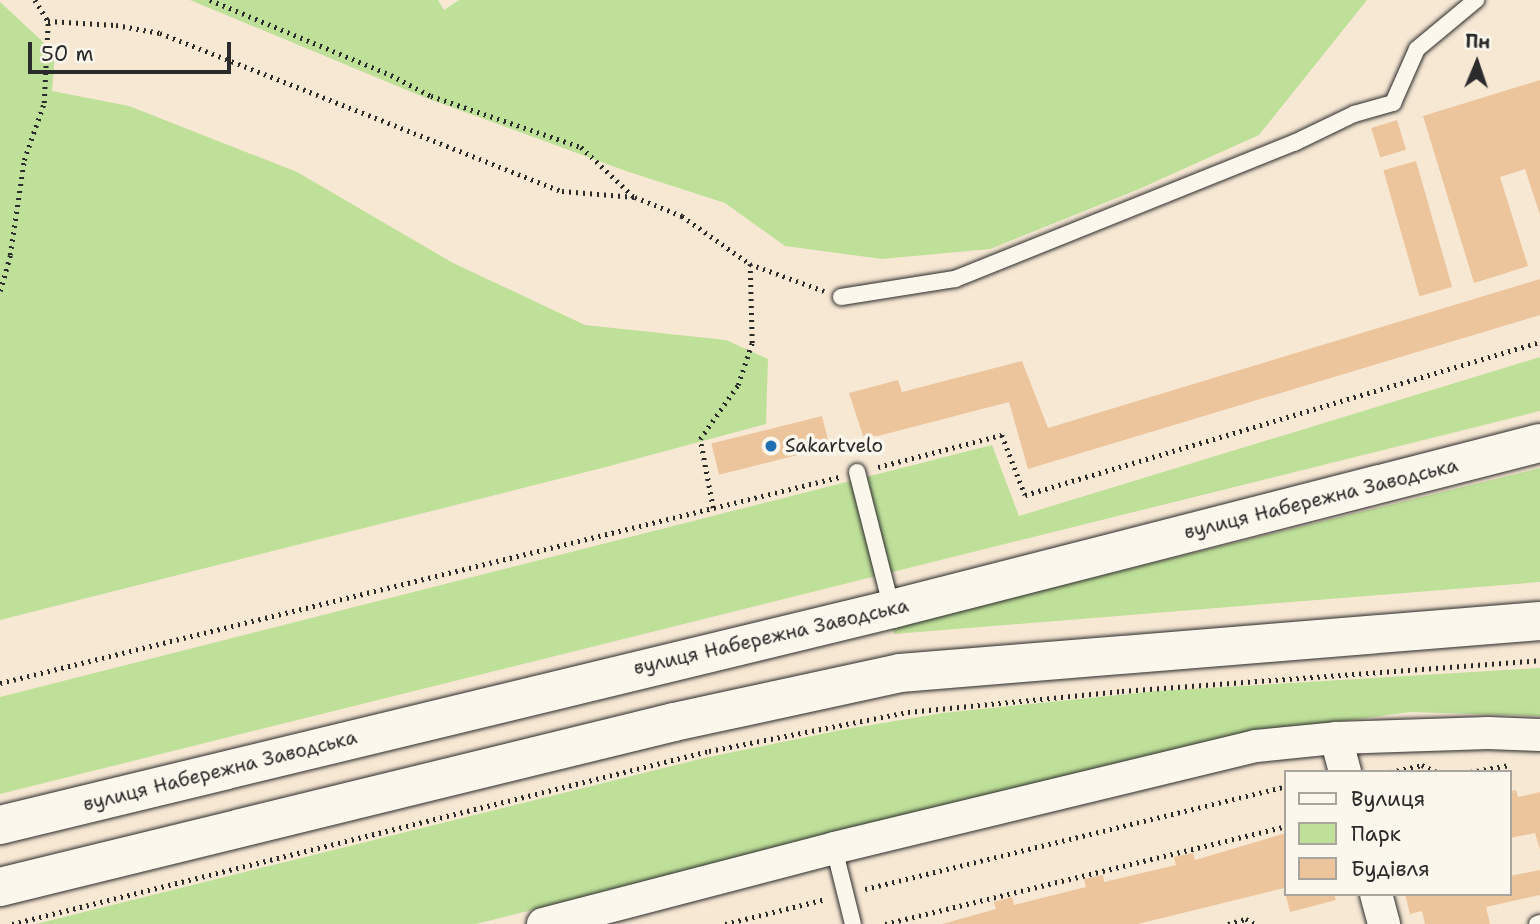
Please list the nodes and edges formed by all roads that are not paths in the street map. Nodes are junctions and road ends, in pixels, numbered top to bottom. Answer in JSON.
{"nodes":[{"id":1,"x":1476,"y":0,"type":"edge"},
{"id":2,"x":834,"y":295,"type":"road end"},
{"id":3,"x":1540,"y":443,"type":"edge"},
{"id":4,"x":857,"y":472,"type":"road end"},
{"id":5,"x":892,"y":609,"type":"junction"},
{"id":6,"x":1540,"y":621,"type":"edge"},
{"id":7,"x":1540,"y":735,"type":"edge"},
{"id":8,"x":1336,"y":738,"type":"junction"},
{"id":9,"x":1344,"y":770,"type":"edge"},
{"id":10,"x":0,"y":825,"type":"edge"},
{"id":11,"x":834,"y":848,"type":"junction"},
{"id":12,"x":0,"y":887,"type":"edge"},
{"id":13,"x":1377,"y":896,"type":"edge"},
{"id":14,"x":543,"y":924,"type":"edge"},
{"id":15,"x":853,"y":924,"type":"edge"},
{"id":16,"x":1384,"y":924,"type":"edge"}],
"edges":[{"from":1,"to":2,"type":"lane"},
{"from":3,"to":5,"type":"main road","name":"вулиця Набережна Заводська"},
{"from":4,"to":5,"type":"lane"},
{"from":5,"to":10,"type":"main road","name":"вулиця Набережна Заводська"},
{"from":6,"to":12,"type":"main road"},
{"from":7,"to":8,"type":"street"},
{"from":8,"to":9,"type":"street"},
{"from":8,"to":11,"type":"street"},
{"from":11,"to":14,"type":"street"},
{"from":11,"to":15,"type":"lane"},
{"from":13,"to":16,"type":"street"}]}
